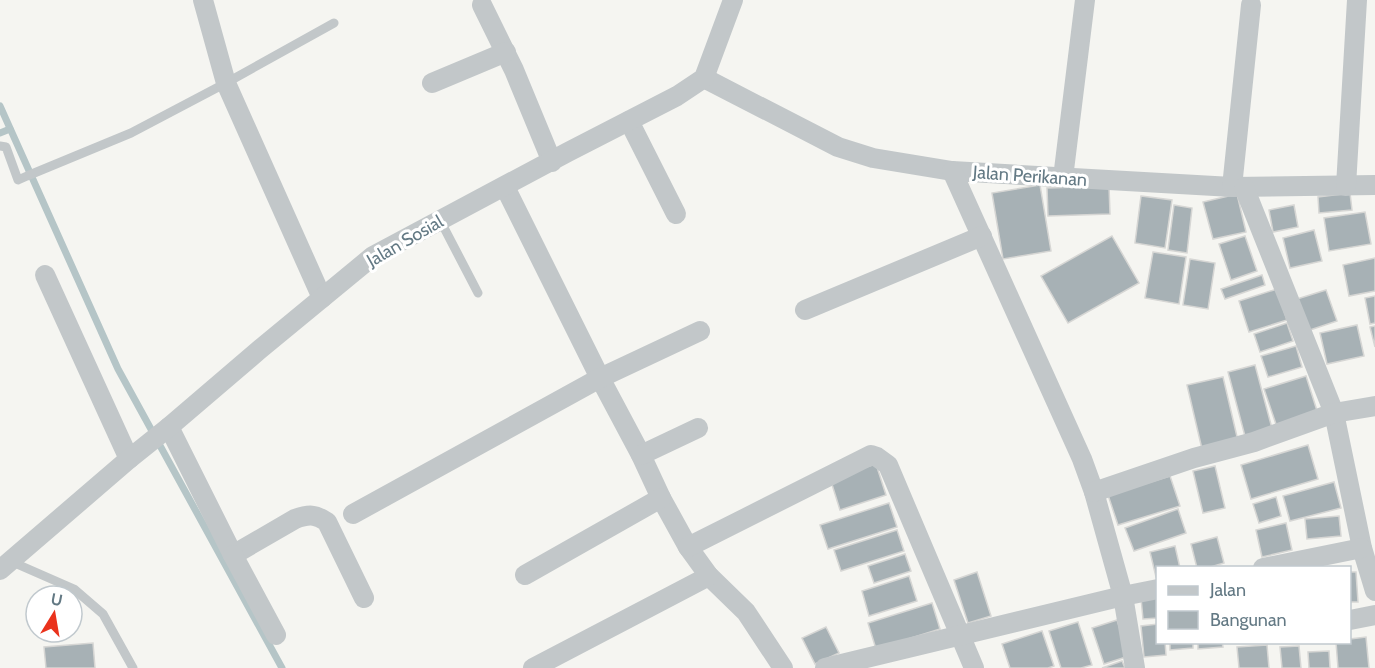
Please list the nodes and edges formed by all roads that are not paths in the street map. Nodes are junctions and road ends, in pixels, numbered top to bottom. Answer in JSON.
{"nodes":[{"id":1,"x":203,"y":0,"type":"edge"},
{"id":2,"x":733,"y":0,"type":"edge"},
{"id":3,"x":1085,"y":0,"type":"edge"},
{"id":4,"x":1357,"y":0,"type":"edge"},
{"id":5,"x":482,"y":4,"type":"dead end"},
{"id":6,"x":1251,"y":5,"type":"dead end"},
{"id":7,"x":334,"y":23,"type":"dead end"},
{"id":8,"x":506,"y":52,"type":"junction"},
{"id":9,"x":704,"y":78,"type":"junction"},
{"id":10,"x":432,"y":82,"type":"dead end"},
{"id":11,"x":226,"y":83,"type":"junction"},
{"id":12,"x":629,"y":122,"type":"junction"},
{"id":13,"x":0,"y":146,"type":"edge"},
{"id":14,"x":552,"y":162,"type":"junction"},
{"id":15,"x":952,"y":171,"type":"junction"},
{"id":16,"x":1063,"y":178,"type":"junction"},
{"id":17,"x":1375,"y":185,"type":"edge"},
{"id":18,"x":1346,"y":186,"type":"junction"},
{"id":19,"x":505,"y":187,"type":"junction"},
{"id":20,"x":1238,"y":187,"type":"junction"},
{"id":21,"x":676,"y":214,"type":"dead end"},
{"id":22,"x":440,"y":220,"type":"junction"},
{"id":23,"x":982,"y":236,"type":"junction"},
{"id":24,"x":45,"y":275,"type":"dead end"},
{"id":25,"x":478,"y":293,"type":"dead end"},
{"id":26,"x":322,"y":298,"type":"junction"},
{"id":27,"x":804,"y":310,"type":"dead end"},
{"id":28,"x":700,"y":331,"type":"dead end"},
{"id":29,"x":600,"y":378,"type":"junction"},
{"id":30,"x":1375,"y":406,"type":"edge"},
{"id":31,"x":1334,"y":413,"type":"junction"},
{"id":32,"x":698,"y":428,"type":"dead end"},
{"id":33,"x":166,"y":430,"type":"junction"},
{"id":34,"x":135,"y":454,"type":"junction"},
{"id":35,"x":641,"y":454,"type":"junction"},
{"id":36,"x":1094,"y":492,"type":"junction"},
{"id":37,"x":661,"y":498,"type":"junction"},
{"id":38,"x":353,"y":514,"type":"dead end"},
{"id":39,"x":688,"y":547,"type":"junction"},
{"id":40,"x":1362,"y":548,"type":"junction"},
{"id":41,"x":233,"y":555,"type":"junction"},
{"id":42,"x":5,"y":565,"type":"edge"},
{"id":43,"x":1268,"y":566,"type":"edge"},
{"id":44,"x":525,"y":575,"type":"dead end"},
{"id":45,"x":709,"y":576,"type":"junction"},
{"id":46,"x":1156,"y":589,"type":"edge"},
{"id":47,"x":1375,"y":591,"type":"edge"},
{"id":48,"x":1123,"y":596,"type":"junction"},
{"id":49,"x":364,"y":598,"type":"dead end"},
{"id":50,"x":1375,"y":615,"type":"edge"},
{"id":51,"x":1351,"y":620,"type":"edge"},
{"id":52,"x":276,"y":634,"type":"dead end"},
{"id":53,"x":961,"y":635,"type":"junction"},
{"id":54,"x":779,"y":667,"type":"edge"},
{"id":55,"x":133,"y":668,"type":"edge"},
{"id":56,"x":533,"y":668,"type":"edge"},
{"id":57,"x":825,"y":668,"type":"edge"},
{"id":58,"x":974,"y":668,"type":"edge"},
{"id":59,"x":1135,"y":668,"type":"edge"}],
"edges":[{"from":1,"to":11,"type":"street"},
{"from":2,"to":9,"type":"street"},
{"from":3,"to":16,"type":"street"},
{"from":4,"to":18,"type":"street"},
{"from":5,"to":8,"type":"street"},
{"from":6,"to":20,"type":"street"},
{"from":7,"to":11,"type":"lane"},
{"from":8,"to":10,"type":"street"},
{"from":8,"to":14,"type":"street"},
{"from":9,"to":12,"type":"street","name":"Jalan Sosial"},
{"from":9,"to":15,"type":"street","name":"Jalan Perikanan"},
{"from":11,"to":13,"type":"lane"},
{"from":11,"to":26,"type":"street"},
{"from":12,"to":14,"type":"street","name":"Jalan Sosial"},
{"from":12,"to":21,"type":"street"},
{"from":14,"to":19,"type":"street","name":"Jalan Sosial"},
{"from":15,"to":16,"type":"street","name":"Jalan Perikanan"},
{"from":15,"to":23,"type":"street"},
{"from":16,"to":20,"type":"street","name":"Jalan Perikanan"},
{"from":17,"to":18,"type":"street","name":"Jalan Perikanan"},
{"from":18,"to":20,"type":"street","name":"Jalan Perikanan"},
{"from":19,"to":22,"type":"street","name":"Jalan Sosial"},
{"from":19,"to":29,"type":"street"},
{"from":20,"to":31,"type":"street"},
{"from":22,"to":25,"type":"lane"},
{"from":22,"to":26,"type":"street","name":"Jalan Sosial"},
{"from":23,"to":27,"type":"street"},
{"from":23,"to":36,"type":"street"},
{"from":24,"to":34,"type":"street"},
{"from":26,"to":33,"type":"street","name":"Jalan Sosial"},
{"from":28,"to":29,"type":"street"},
{"from":29,"to":35,"type":"street"},
{"from":29,"to":38,"type":"street"},
{"from":30,"to":31,"type":"street"},
{"from":31,"to":36,"type":"street"},
{"from":31,"to":40,"type":"street"},
{"from":32,"to":35,"type":"street"},
{"from":33,"to":34,"type":"street","name":"Jalan Sosial"},
{"from":33,"to":41,"type":"street"},
{"from":34,"to":42,"type":"street"},
{"from":35,"to":37,"type":"street"},
{"from":36,"to":48,"type":"street"},
{"from":37,"to":39,"type":"street"},
{"from":37,"to":44,"type":"street"},
{"from":39,"to":45,"type":"street"},
{"from":39,"to":53,"type":"street"},
{"from":40,"to":43,"type":"street"},
{"from":40,"to":47,"type":"street"},
{"from":41,"to":49,"type":"street"},
{"from":41,"to":52,"type":"street"},
{"from":42,"to":55,"type":"lane"},
{"from":45,"to":54,"type":"street"},
{"from":45,"to":56,"type":"street"},
{"from":46,"to":48,"type":"street"},
{"from":48,"to":53,"type":"street"},
{"from":48,"to":59,"type":"street"},
{"from":50,"to":51,"type":"street"},
{"from":53,"to":57,"type":"street"},
{"from":53,"to":58,"type":"street"}]}
